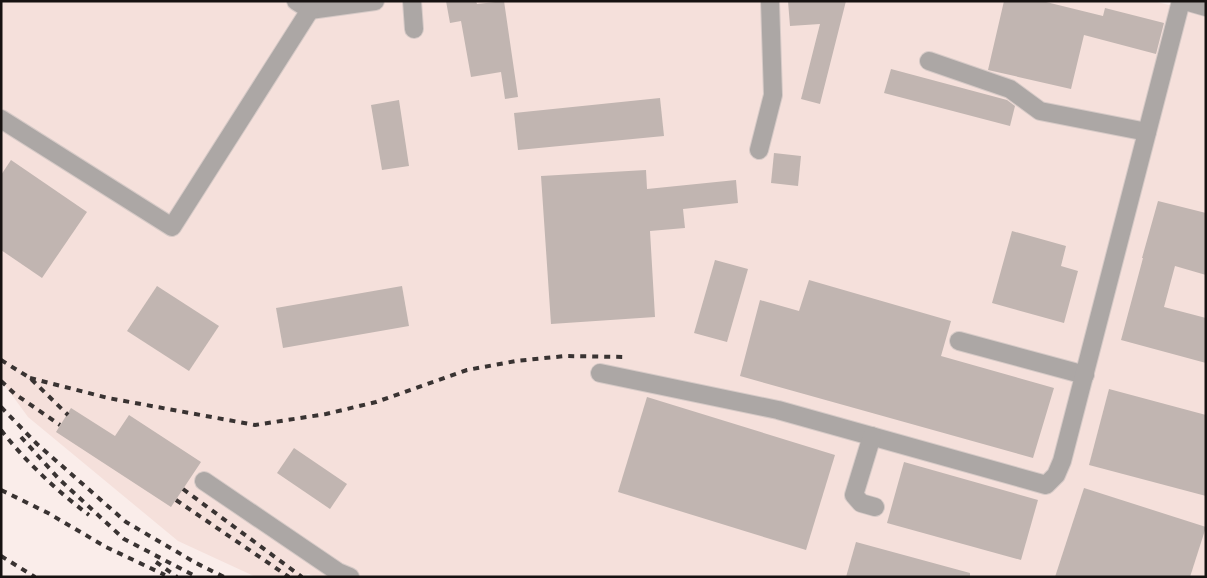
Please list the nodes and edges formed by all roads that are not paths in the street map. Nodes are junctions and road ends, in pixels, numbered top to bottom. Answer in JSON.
{"nodes":[{"id":1,"x":375,"y":1,"type":"edge"},
{"id":2,"x":412,"y":1,"type":"edge"},
{"id":3,"x":770,"y":1,"type":"edge"},
{"id":4,"x":1181,"y":1,"type":"edge"},
{"id":5,"x":1185,"y":1,"type":"edge"},
{"id":6,"x":303,"y":6,"type":"edge"},
{"id":7,"x":1206,"y":7,"type":"edge"},
{"id":8,"x":414,"y":29,"type":"dead end"},
{"id":9,"x":929,"y":62,"type":"dead end"},
{"id":10,"x":1,"y":119,"type":"edge"},
{"id":11,"x":1147,"y":132,"type":"junction"},
{"id":12,"x":759,"y":150,"type":"dead end"},
{"id":13,"x":959,"y":341,"type":"dead end"},
{"id":14,"x":600,"y":373,"type":"dead end"},
{"id":15,"x":1085,"y":375,"type":"junction"},
{"id":16,"x":872,"y":436,"type":"junction"},
{"id":17,"x":204,"y":480,"type":"dead end"},
{"id":18,"x":875,"y":507,"type":"dead end"},
{"id":19,"x":350,"y":577,"type":"edge"}],
"edges":[{"from":1,"to":6,"type":"street"},
{"from":2,"to":8,"type":"street"},
{"from":3,"to":12,"type":"street"},
{"from":4,"to":11,"type":"street"},
{"from":5,"to":7,"type":"street"},
{"from":6,"to":10,"type":"street"},
{"from":9,"to":11,"type":"street"},
{"from":11,"to":15,"type":"street"},
{"from":13,"to":15,"type":"street"},
{"from":14,"to":16,"type":"street"},
{"from":15,"to":16,"type":"street"},
{"from":16,"to":18,"type":"street"},
{"from":17,"to":19,"type":"street"}]}
